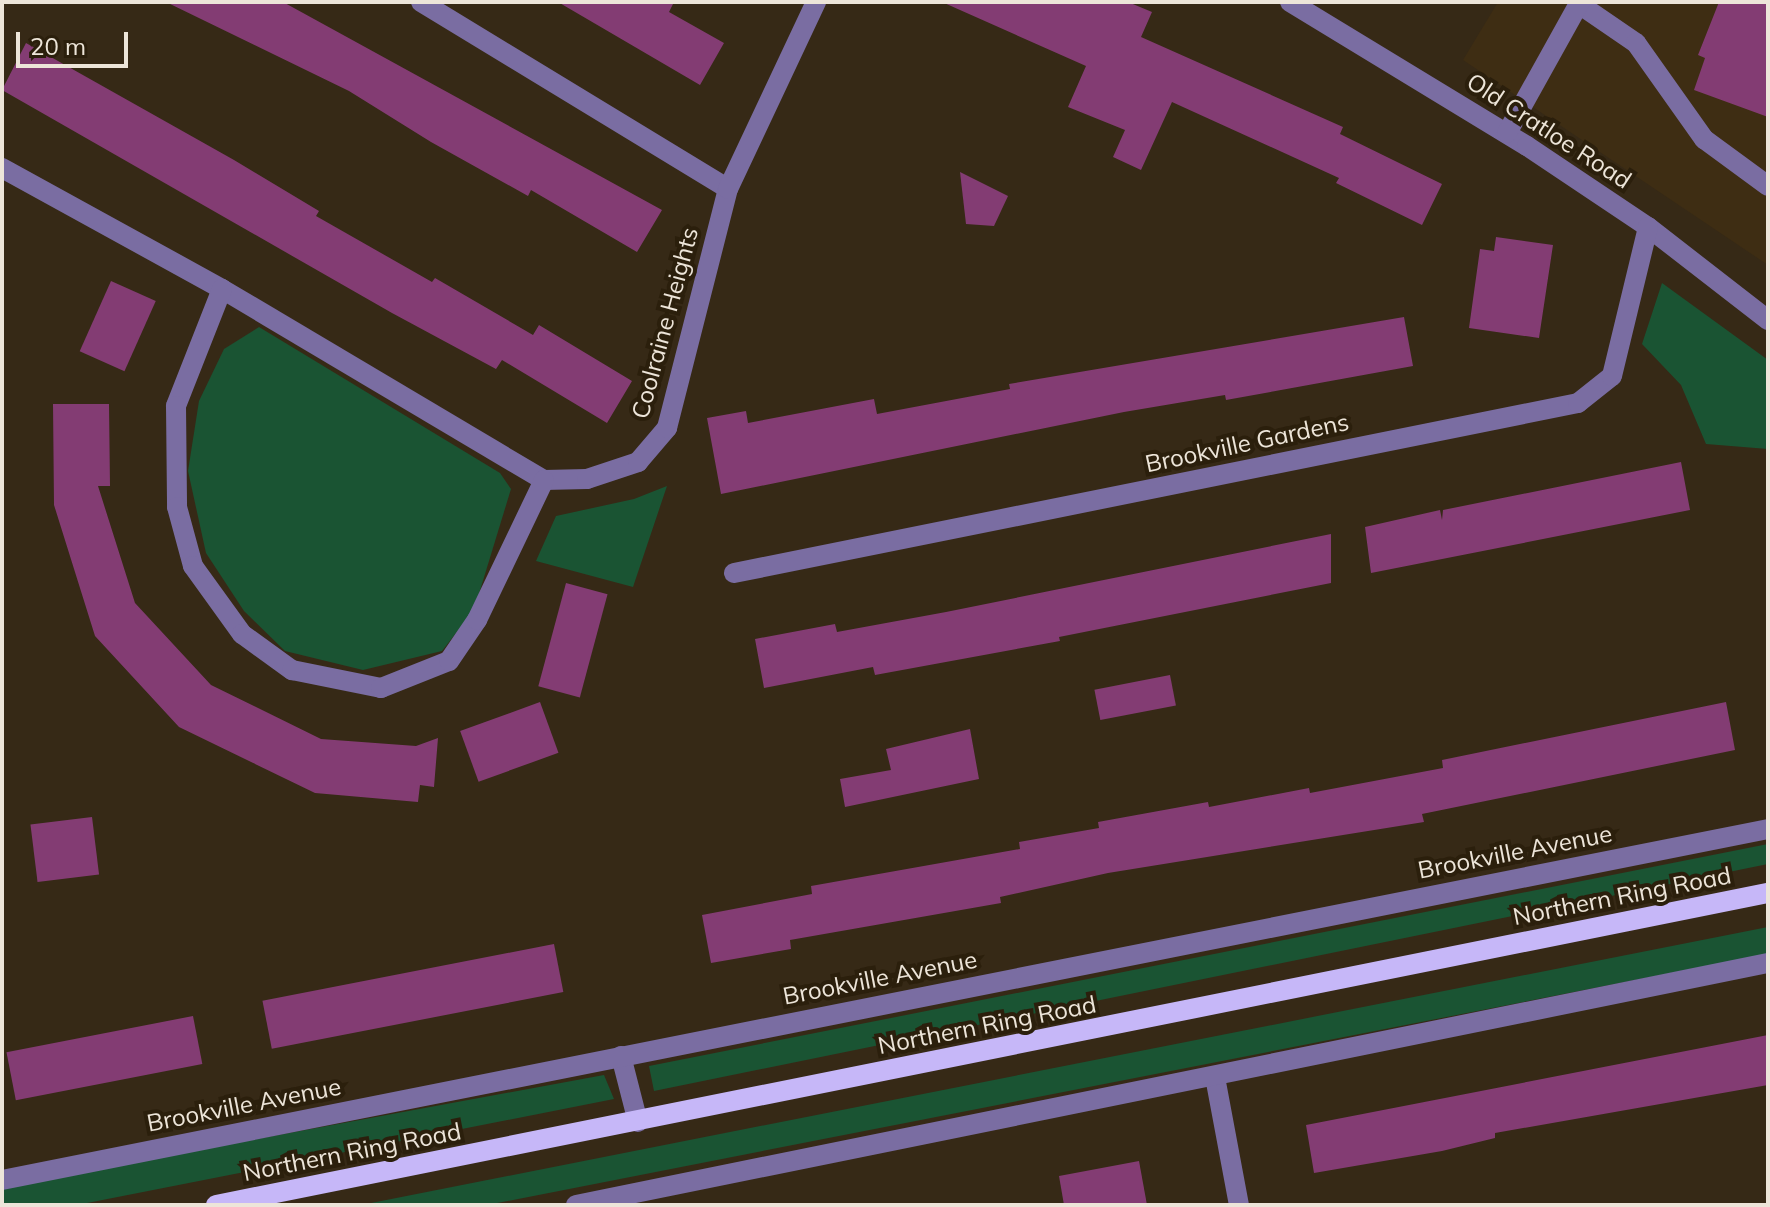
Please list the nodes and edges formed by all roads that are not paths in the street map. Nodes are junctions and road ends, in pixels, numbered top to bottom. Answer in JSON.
{"nodes":[{"id":1,"x":421,"y":2,"type":"edge"},
{"id":2,"x":816,"y":2,"type":"edge"},
{"id":3,"x":1580,"y":3,"type":"edge"},
{"id":4,"x":1297,"y":4,"type":"edge"},
{"id":5,"x":1507,"y":133,"type":"junction"},
{"id":6,"x":2,"y":168,"type":"edge"},
{"id":7,"x":1768,"y":186,"type":"edge"},
{"id":8,"x":728,"y":189,"type":"junction"},
{"id":9,"x":1648,"y":227,"type":"junction"},
{"id":10,"x":222,"y":289,"type":"junction"},
{"id":11,"x":1768,"y":320,"type":"edge"},
{"id":12,"x":544,"y":480,"type":"junction"},
{"id":13,"x":734,"y":573,"type":"dead end"},
{"id":14,"x":1768,"y":829,"type":"edge"},
{"id":15,"x":1768,"y":893,"type":"edge"},
{"id":16,"x":1768,"y":963,"type":"edge"},
{"id":17,"x":621,"y":1056,"type":"junction"},
{"id":18,"x":1215,"y":1077,"type":"junction"},
{"id":19,"x":638,"y":1122,"type":"junction"},
{"id":20,"x":2,"y":1180,"type":"edge"},
{"id":21,"x":216,"y":1205,"type":"edge"},
{"id":22,"x":576,"y":1205,"type":"edge"},
{"id":23,"x":1239,"y":1205,"type":"edge"}],
"edges":[{"from":1,"to":8,"type":"street"},
{"from":2,"to":8,"type":"street","name":"Coolraine Heights"},
{"from":3,"to":5,"type":"street"},
{"from":3,"to":7,"type":"street"},
{"from":4,"to":5,"type":"street","name":"Old Cratloe Road"},
{"from":5,"to":9,"type":"street","name":"Old Cratloe Road"},
{"from":6,"to":10,"type":"street"},
{"from":8,"to":12,"type":"street","name":"Coolraine Heights"},
{"from":9,"to":11,"type":"street","name":"Old Cratloe Road"},
{"from":9,"to":13,"type":"street","name":"Brookville Gardens"},
{"from":10,"to":12,"type":"street"},
{"from":10,"to":12,"type":"street"},
{"from":14,"to":17,"type":"street","name":"Brookville Avenue"},
{"from":15,"to":19,"type":"main road","name":"Northern Ring Road"},
{"from":16,"to":18,"type":"street"},
{"from":17,"to":19,"type":"street"},
{"from":17,"to":20,"type":"street","name":"Brookville Avenue"},
{"from":18,"to":22,"type":"street"},
{"from":18,"to":23,"type":"street"},
{"from":19,"to":21,"type":"main road","name":"Northern Ring Road"}]}
